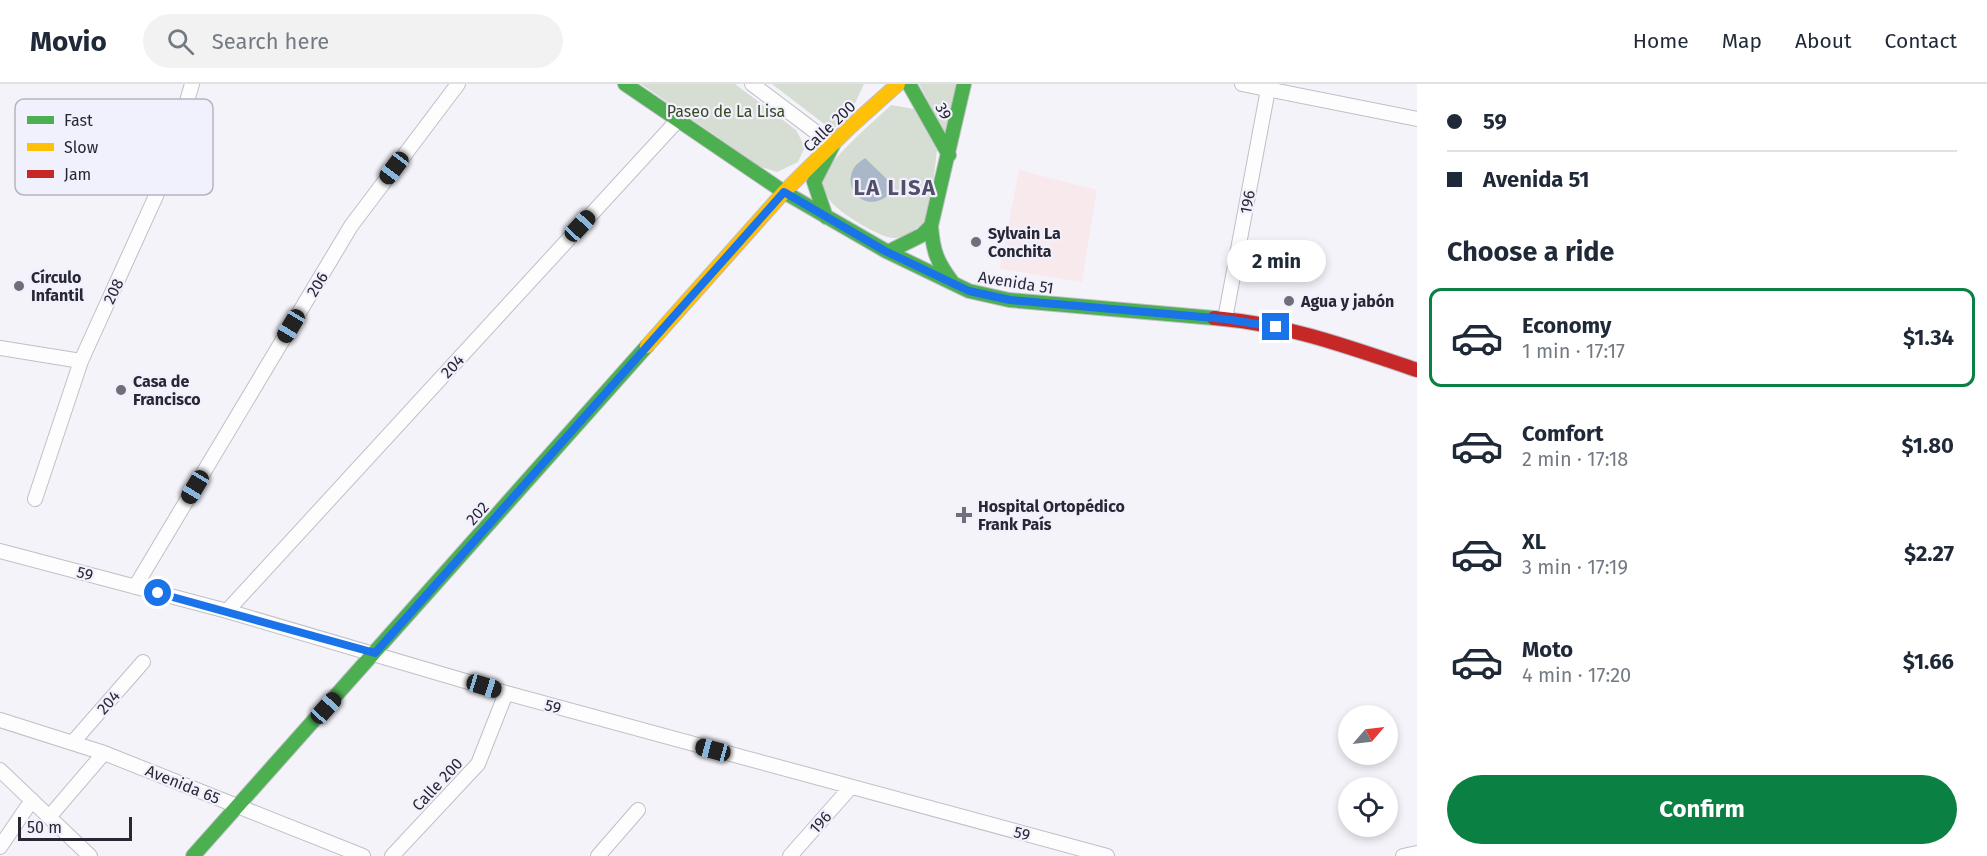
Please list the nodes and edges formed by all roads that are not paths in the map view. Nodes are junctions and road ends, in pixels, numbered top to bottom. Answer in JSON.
{"nodes":[{"id":1,"x":192,"y":84,"type":"edge"},
{"id":2,"x":458,"y":84,"type":"edge"},
{"id":3,"x":625,"y":84,"type":"edge"},
{"id":4,"x":752,"y":84,"type":"edge"},
{"id":5,"x":879,"y":84,"type":"edge"},
{"id":6,"x":898,"y":84,"type":"edge"},
{"id":7,"x":909,"y":84,"type":"edge"},
{"id":8,"x":964,"y":84,"type":"edge"},
{"id":9,"x":1242,"y":84,"type":"edge"},
{"id":10,"x":1268,"y":87,"type":"edge"},
{"id":11,"x":188,"y":99,"type":"edge"},
{"id":12,"x":866,"y":114,"type":"junction"},
{"id":13,"x":1417,"y":119,"type":"edge"},
{"id":14,"x":677,"y":121,"type":"junction"},
{"id":15,"x":833,"y":145,"type":"junction"},
{"id":16,"x":950,"y":154,"type":"junction"},
{"id":17,"x":784,"y":192,"type":"junction"},
{"id":18,"x":156,"y":195,"type":"edge"},
{"id":19,"x":826,"y":217,"type":"junction"},
{"id":20,"x":931,"y":226,"type":"junction"},
{"id":21,"x":888,"y":252,"type":"junction"},
{"id":22,"x":953,"y":283,"type":"junction"},
{"id":23,"x":1225,"y":319,"type":"junction"},
{"id":24,"x":0,"y":348,"type":"edge"},
{"id":25,"x":81,"y":361,"type":"junction"},
{"id":26,"x":1417,"y":370,"type":"edge"},
{"id":27,"x":35,"y":499,"type":"dead end"},
{"id":28,"x":0,"y":551,"type":"edge"},
{"id":29,"x":135,"y":587,"type":"junction"},
{"id":30,"x":227,"y":611,"type":"junction"},
{"id":31,"x":375,"y":653,"type":"junction"},
{"id":32,"x":143,"y":662,"type":"dead end"},
{"id":33,"x":506,"y":693,"type":"junction"},
{"id":34,"x":0,"y":720,"type":"edge"},
{"id":35,"x":73,"y":742,"type":"junction"},
{"id":36,"x":104,"y":753,"type":"junction"},
{"id":37,"x":0,"y":770,"type":"edge"},
{"id":38,"x":850,"y":788,"type":"junction"},
{"id":39,"x":32,"y":800,"type":"junction"},
{"id":40,"x":238,"y":806,"type":"junction"},
{"id":41,"x":638,"y":810,"type":"dead end"},
{"id":42,"x":50,"y":816,"type":"junction"},
{"id":43,"x":0,"y":847,"type":"edge"},
{"id":44,"x":1417,"y":854,"type":"edge"},
{"id":45,"x":90,"y":856,"type":"edge"},
{"id":46,"x":193,"y":856,"type":"edge"},
{"id":47,"x":363,"y":856,"type":"edge"},
{"id":48,"x":392,"y":856,"type":"edge"},
{"id":49,"x":598,"y":856,"type":"edge"},
{"id":50,"x":790,"y":856,"type":"edge"},
{"id":51,"x":1107,"y":856,"type":"edge"},
{"id":52,"x":1403,"y":856,"type":"edge"}],
"edges":[{"from":1,"to":11,"type":"street","name":"208"},
{"from":2,"to":29,"type":"street","name":"206"},
{"from":3,"to":14,"type":"main road","name":"Avenida 51"},
{"from":4,"to":15,"type":"street"},
{"from":5,"to":12,"type":"main road"},
{"from":6,"to":12,"type":"main road","name":"Calle 200"},
{"from":7,"to":16,"type":"main road","name":"39"},
{"from":8,"to":16,"type":"main road"},
{"from":9,"to":10,"type":"street"},
{"from":10,"to":13,"type":"street"},
{"from":10,"to":23,"type":"street","name":"196"},
{"from":12,"to":15,"type":"main road","name":"Calle 200"},
{"from":14,"to":17,"type":"main road","name":"Avenida 51"},
{"from":14,"to":30,"type":"street","name":"204"},
{"from":15,"to":17,"type":"main road","name":"Calle 200"},
{"from":15,"to":19,"type":"main road"},
{"from":16,"to":20,"type":"main road"},
{"from":17,"to":19,"type":"main road","name":"Avenida 51"},
{"from":17,"to":31,"type":"main road","name":"202"},
{"from":18,"to":25,"type":"street","name":"208"},
{"from":19,"to":21,"type":"main road","name":"Avenida 51"},
{"from":20,"to":21,"type":"main road"},
{"from":20,"to":22,"type":"main road"},
{"from":21,"to":22,"type":"main road","name":"Avenida 51"},
{"from":22,"to":23,"type":"main road","name":"Avenida 51"},
{"from":23,"to":26,"type":"main road","name":"Avenida 51"},
{"from":24,"to":25,"type":"street"},
{"from":25,"to":27,"type":"street","name":"208"},
{"from":28,"to":29,"type":"street","name":"59"},
{"from":29,"to":30,"type":"street","name":"59"},
{"from":30,"to":31,"type":"street","name":"59"},
{"from":31,"to":33,"type":"street","name":"59"},
{"from":31,"to":40,"type":"main road","name":"202"},
{"from":32,"to":35,"type":"street","name":"204"},
{"from":33,"to":38,"type":"street","name":"59"},
{"from":33,"to":48,"type":"street","name":"Calle 200"},
{"from":34,"to":35,"type":"street","name":"Avenida 65"},
{"from":35,"to":36,"type":"street","name":"Avenida 65"},
{"from":36,"to":40,"type":"street","name":"Avenida 65"},
{"from":36,"to":42,"type":"street"},
{"from":37,"to":39,"type":"street"},
{"from":38,"to":50,"type":"street","name":"196"},
{"from":38,"to":51,"type":"street","name":"59"},
{"from":39,"to":42,"type":"street"},
{"from":39,"to":43,"type":"street"},
{"from":40,"to":46,"type":"main road","name":"202"},
{"from":40,"to":47,"type":"street","name":"Avenida 65"},
{"from":41,"to":49,"type":"street"},
{"from":42,"to":45,"type":"street"},
{"from":44,"to":52,"type":"street"}]}
